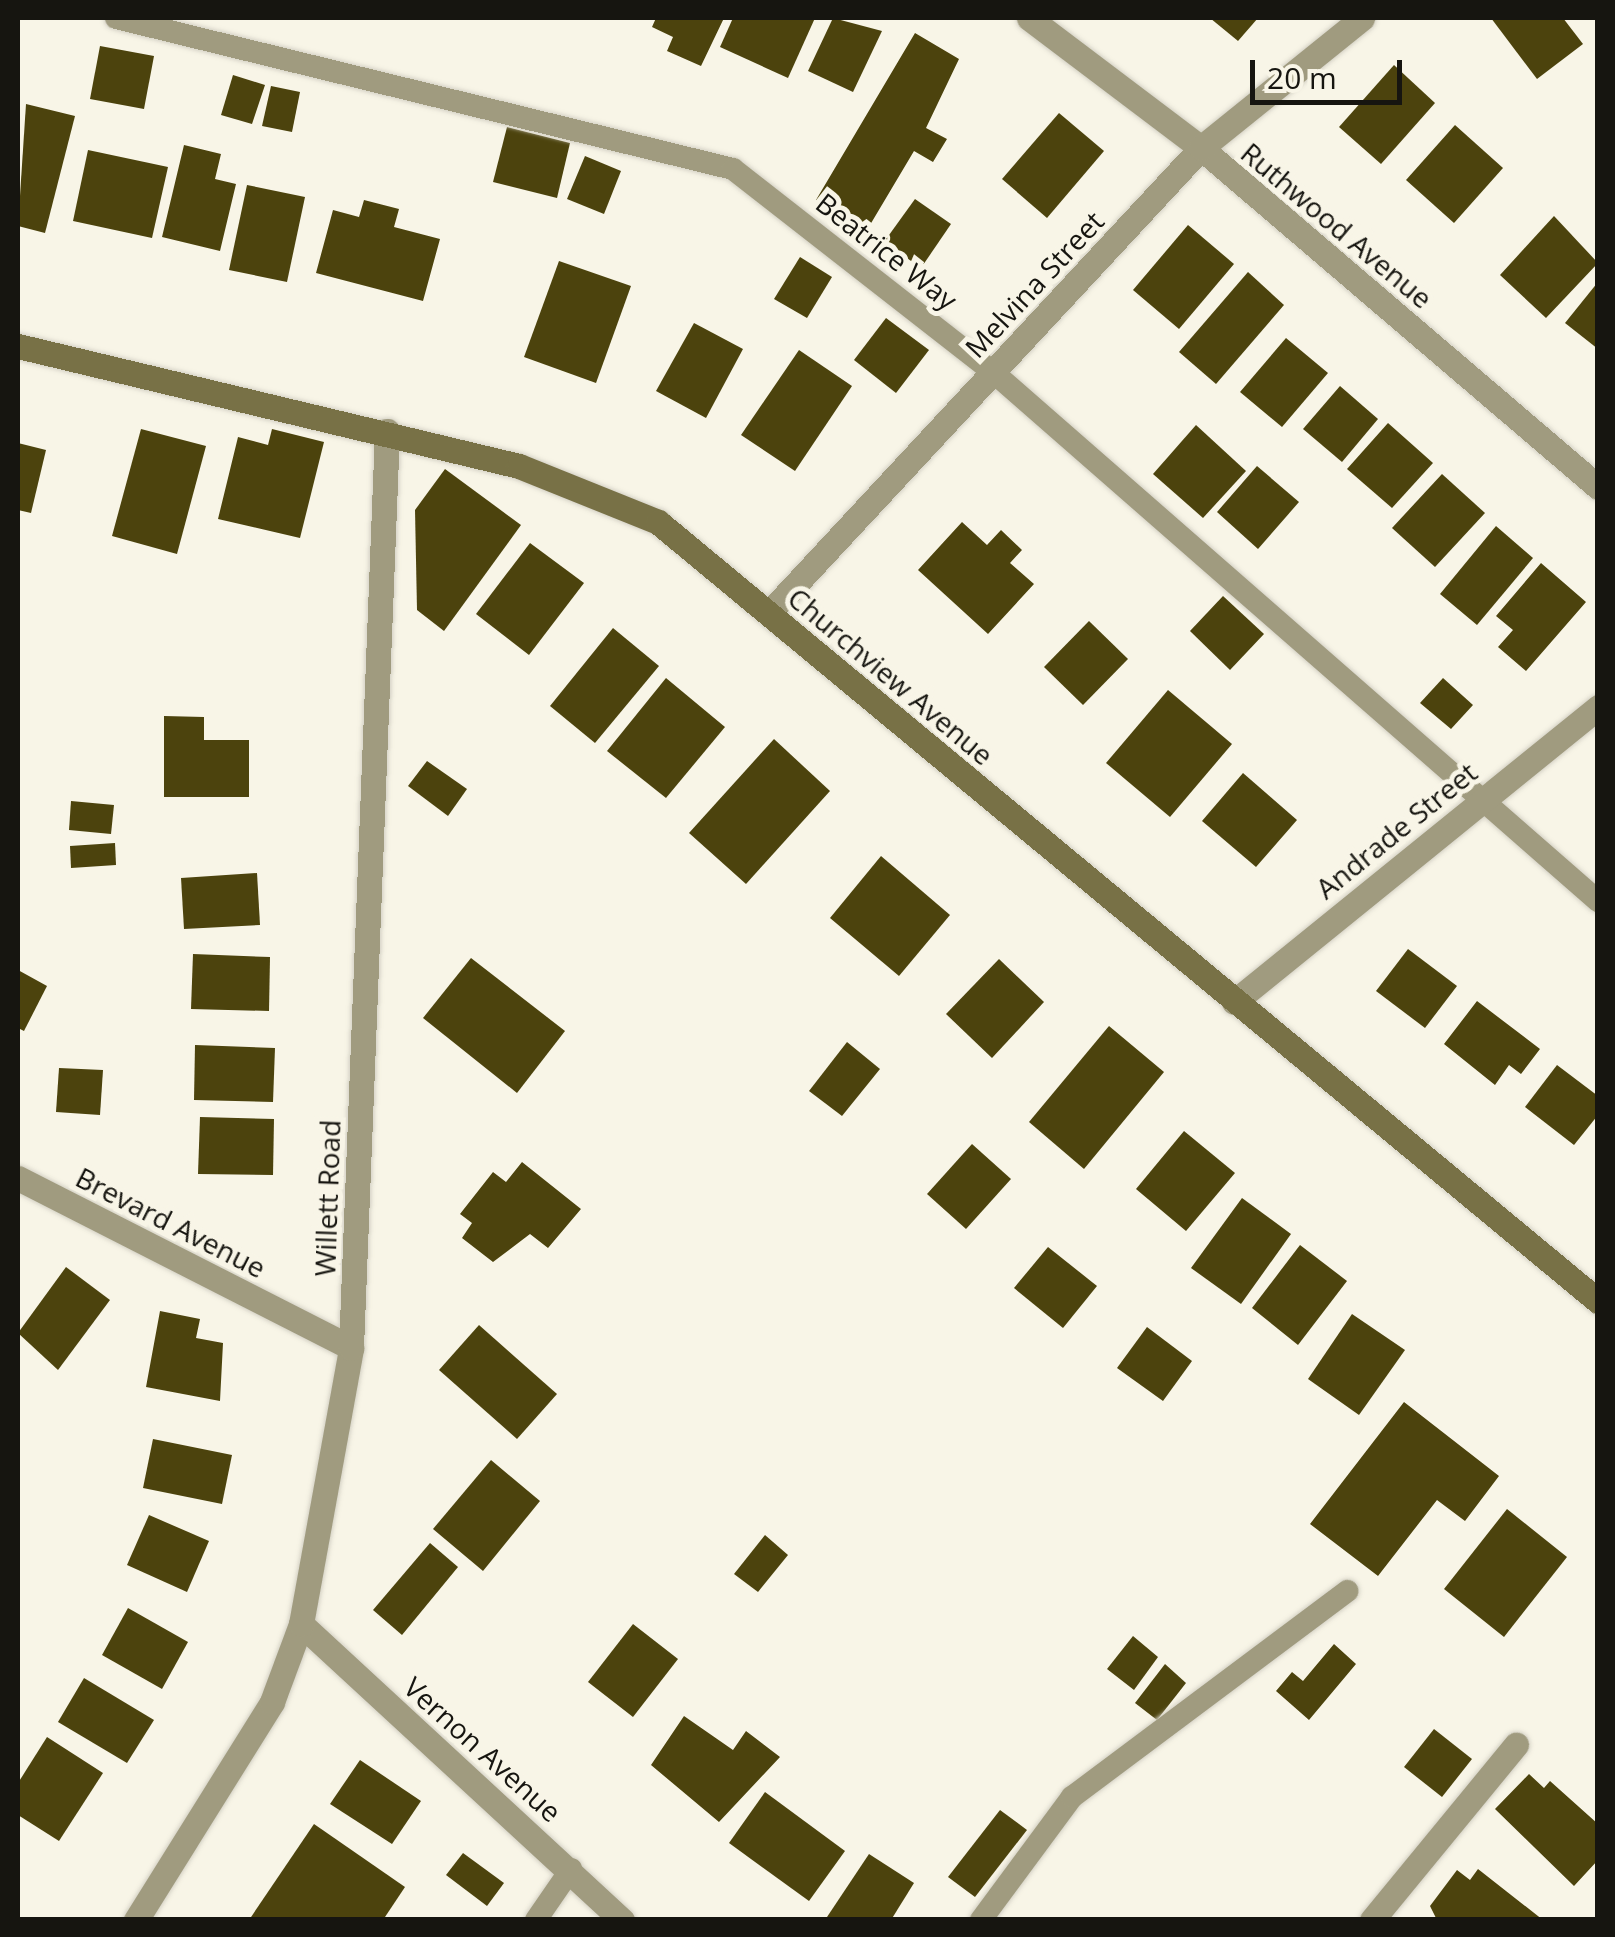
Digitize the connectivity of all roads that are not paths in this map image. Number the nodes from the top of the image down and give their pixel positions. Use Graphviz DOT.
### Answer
graph roads {
  1 [pos="116,18"];
  2 [pos="1029,18"];
  3 [pos="1362,18"];
  4 [pos="1201,148"];
  5 [pos="18,346"];
  6 [pos="993,372"];
  7 [pos="387,431"];
  8 [pos="1598,487"];
  9 [pos="769,613"];
  10 [pos="1598,707"];
  11 [pos="1482,798"];
  12 [pos="1598,901"];
  13 [pos="1234,1002"];
  14 [pos="18,1178"];
  15 [pos="1598,1300"];
  16 [pos="350,1348"];
  17 [pos="1347,1590"];
  18 [pos="301,1624"];
  19 [pos="1516,1745"];
  20 [pos="570,1870"];
  21 [pos="136,1920"];
  22 [pos="536,1920"];
  23 [pos="622,1920"];
  24 [pos="981,1920"];
  25 [pos="1372,1920"];
  1 -- 6 [label="lane, Beatrice Way"];
  2 -- 4 [label="street, Ruthwood Avenue"];
  3 -- 4 [label="street, Melvina Street"];
  4 -- 6 [label="street, Melvina Street"];
  4 -- 8 [label="street, Ruthwood Avenue"];
  5 -- 7 [label="street, Churchview Avenue"];
  6 -- 9 [label="street, Melvina Street"];
  6 -- 11 [label="lane, Beatrice Way"];
  7 -- 9 [label="street, Churchview Avenue"];
  7 -- 16 [label="street, Willett Road"];
  9 -- 13 [label="street, Churchview Avenue"];
  10 -- 11 [label="street, Andrade Street"];
  11 -- 12 [label="lane, Beatrice Way"];
  11 -- 13 [label="street, Andrade Street"];
  13 -- 15 [label="street, Churchview Avenue"];
  14 -- 16 [label="street, Brevard Avenue"];
  16 -- 18 [label="street, Willett Road"];
  17 -- 24 [label="lane"];
  18 -- 20 [label="street, Vernon Avenue"];
  18 -- 21 [label="street, Willett Road"];
  19 -- 25 [label="street"];
  20 -- 22 [label="lane"];
  20 -- 23 [label="street, Vernon Avenue"];
}
